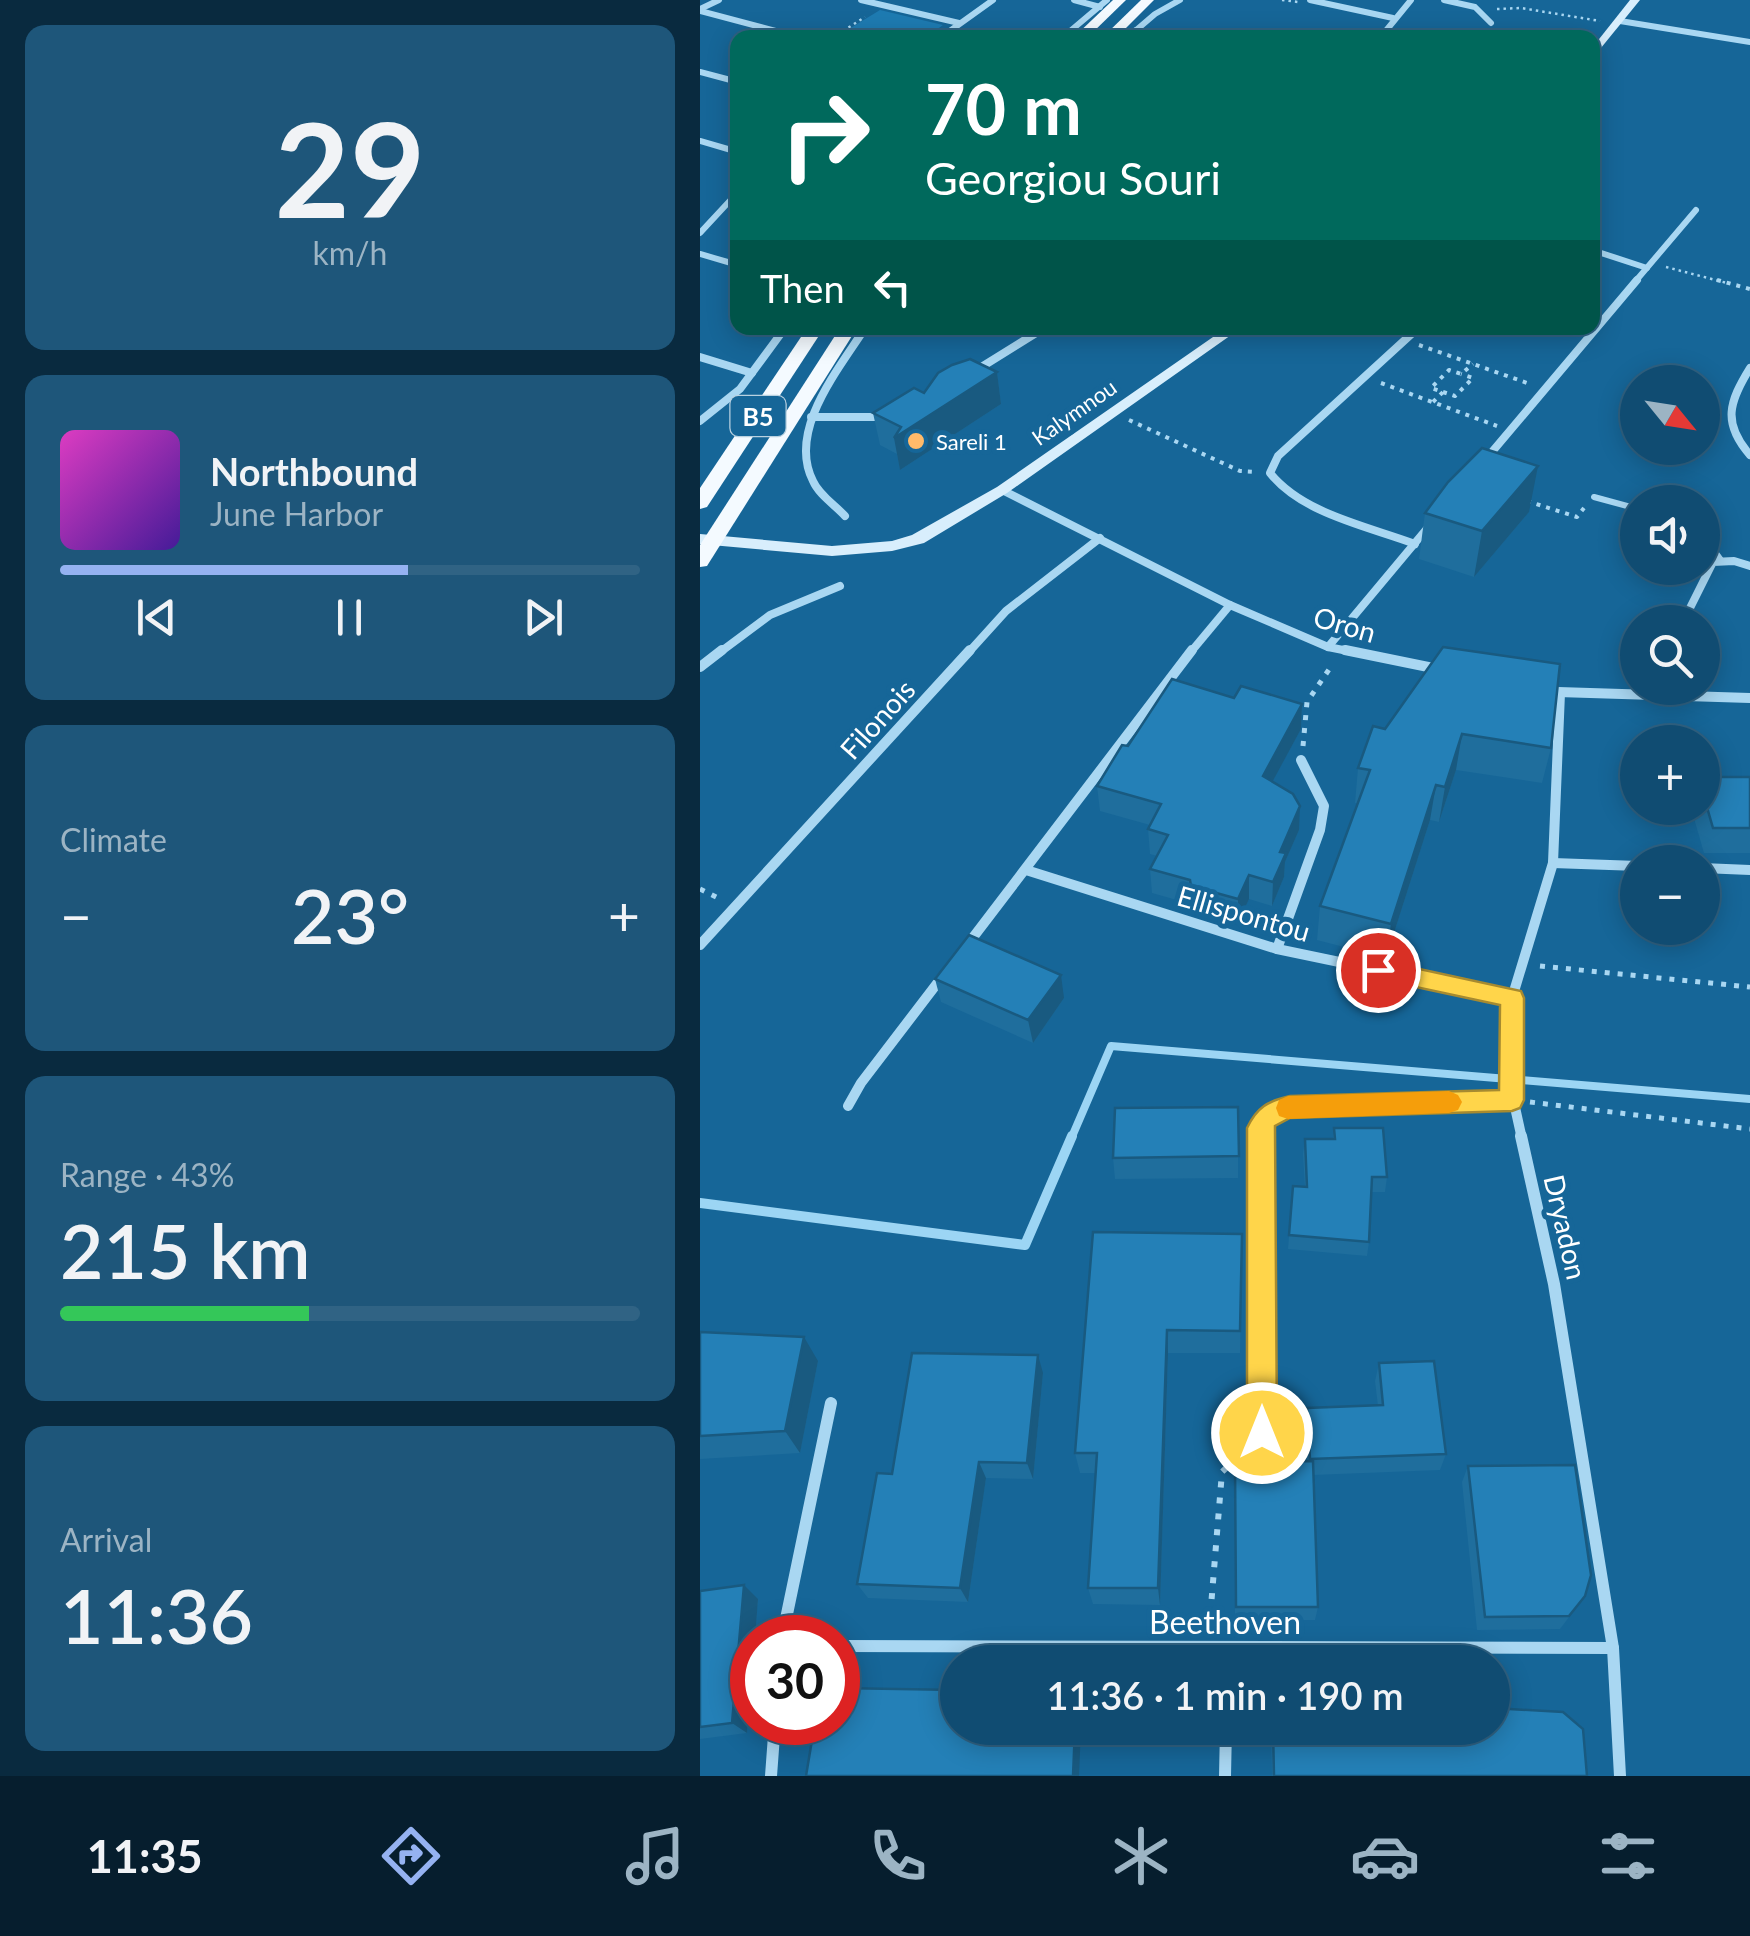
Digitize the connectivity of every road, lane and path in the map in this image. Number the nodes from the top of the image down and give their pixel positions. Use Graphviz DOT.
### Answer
graph roads {
  1 [pos="718,0"];
  2 [pos="861,0"];
  3 [pos="992,0"];
  4 [pos="1074,0"];
  5 [pos="1107,0"];
  6 [pos="1120,0"];
  7 [pos="1148,0"];
  8 [pos="1180,0"];
  9 [pos="1310,0"];
  10 [pos="1411,0"];
  11 [pos="1444,0"];
  12 [pos="1635,0"];
  13 [pos="884,6"];
  14 [pos="1100,6"];
  15 [pos="700,10"];
  16 [pos="1478,10"];
  17 [pos="1394,18"];
  18 [pos="959,23"];
  19 [pos="1491,23"];
  20 [pos="1619,23"];
  21 [pos="773,30"];
  22 [pos="845,30"];
  23 [pos="950,30"];
  24 [pos="1072,30"];
  25 [pos="1087,30"];
  26 [pos="1116,30"];
  27 [pos="1136,30"];
  28 [pos="1386,30"];
  29 [pos="1750,42"];
  30 [pos="1600,46"];
  31 [pos="700,72"];
  32 [pos="730,80"];
  33 [pos="700,141"];
  34 [pos="730,150"];
  35 [pos="730,201"];
  36 [pos="1696,210"];
  37 [pos="700,233"];
  38 [pos="1600,252"];
  39 [pos="700,254"];
  40 [pos="730,263"];
  41 [pos="1649,265"];
  42 [pos="1750,288"];
  43 [pos="1600,323"];
  44 [pos="780,335"];
  45 [pos="810,335"];
  46 [pos="843,335"];
  47 [pos="861,335"];
  48 [pos="1033,335"];
  49 [pos="1224,335"];
  50 [pos="1410,335"];
  51 [pos="1590,335"];
  52 [pos="1412,343"];
  53 [pos="700,357"];
  54 [pos="1472,364"];
  55 [pos="1750,368"];
  56 [pos="752,373"];
  57 [pos="1461,374"];
  58 [pos="965,377"];
  59 [pos="1364,377"];
  60 [pos="1530,384"];
  61 [pos="1443,392"];
  62 [pos="1432,402"];
  63 [pos="1113,413"];
  64 [pos="890,416"];
  65 [pos="812,417"];
  66 [pos="700,421"];
  67 [pos="1510,430"];
  68 [pos="1750,455"];
  69 [pos="1478,469"];
  70 [pos="1270,473"];
  71 [pos="1002,490"];
  72 [pos="1594,497"];
  73 [pos="1522,500"];
  74 [pos="700,504"];
  75 [pos="1620,504"];
  76 [pos="846,516"];
  77 [pos="1577,517"];
  78 [pos="1436,519"];
  79 [pos="1100,538"];
  80 [pos="706,539"];
  81 [pos="1415,544"];
  82 [pos="1720,557"];
  83 [pos="1722,560"];
  84 [pos="700,561"];
  85 [pos="1750,566"];
  86 [pos="840,586"];
  87 [pos="1230,605"];
  88 [pos="1691,605"];
  89 [pos="1328,647"];
  90 [pos="1342,650"];
  91 [pos="700,667"];
  92 [pos="1453,672"];
  93 [pos="1542,689"];
  94 [pos="1560,692"];
  95 [pos="1620,692"];
  96 [pos="1720,694"];
  97 [pos="1750,698"];
  98 [pos="1301,760"];
  99 [pos="1553,863"];
  100 [pos="1620,865"];
  101 [pos="1720,869"];
  102 [pos="1026,870"];
  103 [pos="1750,870"];
  104 [pos="700,945"];
  105 [pos="1277,949"];
  106 [pos="1522,964"];
  107 [pos="1750,987"];
  108 [pos="1512,998"];
  109 [pos="1512,1100"];
  110 [pos="848,1106"];
  111 [pos="1750,1129"];
  112 [pos="831,1403"];
  113 [pos="1262,1433"];
  114 [pos="787,1615"];
  115 [pos="1207,1645"];
  116 [pos="860,1646"];
  117 [pos="940,1647"];
  118 [pos="1613,1648"];
  119 [pos="1510,1650"];
  120 [pos="774,1745"];
  121 [pos="1226,1745"];
  122 [pos="772,1776"];
  123 [pos="1225,1776"];
  124 [pos="1620,1776"];
  1 -- 15 [label="street"];
  2 -- 13 [label="street"];
  3 -- 18 [label="street"];
  4 -- 14 [label="street"];
  5 -- 14 [label="street"];
  6 -- 25 [label="main road"];
  7 -- 26 [label="main road"];
  8 -- 27 [label="street"];
  9 -- 17 [label="street"];
  10 -- 17 [label="street"];
  11 -- 16 [label="street"];
  12 -- 20 [label="street"];
  13 -- 18 [label="street"];
  13 -- 22 [label="path"];
  14 -- 24 [label="street"];
  15 -- 21 [label="street"];
  16 -- 19 [label="street"];
  16 -- 20 [label="path"];
  17 -- 28 [label="street"];
  18 -- 23 [label="street"];
  20 -- 29 [label="street"];
  20 -- 30 [label="street"];
  31 -- 32 [label="street"];
  33 -- 34 [label="street"];
  35 -- 37 [label="street"];
  36 -- 41 [label="street"];
  38 -- 41 [label="street"];
  39 -- 40 [label="street"];
  41 -- 42 [label="path"];
  41 -- 43 [label="street"];
  44 -- 56 [label="street"];
  45 -- 74 [label="main road, B5"];
  46 -- 80 [label="main road, B5"];
  47 -- 65 [label="street"];
  48 -- 58 [label="street"];
  49 -- 63 [label="street, Kalymnou"];
  50 -- 59 [label="street"];
  51 -- 67 [label="street"];
  52 -- 54 [label="path"];
  53 -- 56 [label="street"];
  54 -- 57 [label="path"];
  54 -- 60 [label="path"];
  55 -- 68 [label="street"];
  56 -- 66 [label="street"];
  57 -- 61 [label="path"];
  57 -- 61 [label="path"];
  59 -- 62 [label="path"];
  59 -- 70 [label="street"];
  61 -- 62 [label="path"];
  62 -- 67 [label="path"];
  63 -- 70 [label="path"];
  63 -- 71 [label="street, Kalymnou"];
  64 -- 65 [label="street"];
  65 -- 76 [label="street"];
  67 -- 69 [label="street"];
  70 -- 81 [label="street"];
  71 -- 79 [label="street, Oron"];
  71 -- 80 [label="street, Kalymnou"];
  72 -- 75 [label="lane"];
  73 -- 77 [label="path"];
  78 -- 81 [label="street"];
  79 -- 87 [label="street, Oron"];
  79 -- 104 [label="street, Filonois"];
  80 -- 84 [label="main road, B5"];
  81 -- 89 [label="street"];
  82 -- 83 [label="lane"];
  83 -- 85 [label="street"];
  83 -- 88 [label="street"];
  86 -- 91 [label="street"];
  87 -- 89 [label="street, Oron"];
  87 -- 102 [label="street"];
  89 -- 90 [label="street, Oron"];
  90 -- 92 [label="street, Oron"];
  90 -- 98 [label="path"];
  93 -- 94 [label="street"];
  94 -- 95 [label="street"];
  94 -- 99 [label="street, Dryadon"];
  96 -- 97 [label="street"];
  98 -- 105 [label="street"];
  99 -- 100 [label="street"];
  99 -- 106 [label="street, Dryadon"];
  101 -- 103 [label="street"];
  102 -- 105 [label="street, Ellispontou"];
  102 -- 110 [label="street"];
  105 -- 108 [label="street, Ellispontou"];
  106 -- 107 [label="path"];
  106 -- 108 [label="street, Dryadon"];
  108 -- 109 [label="street, Dryadon"];
  109 -- 111 [label="path"];
  109 -- 113 [label="street"];
  109 -- 118 [label="street, Dryadon"];
  112 -- 114 [label="street"];
  113 -- 115 [label="path"];
  116 -- 117 [label="street, Beethoven"];
  118 -- 119 [label="street, Beethoven"];
  118 -- 124 [label="street, Dryadon"];
  120 -- 122 [label="street"];
  121 -- 123 [label="street"];
}
